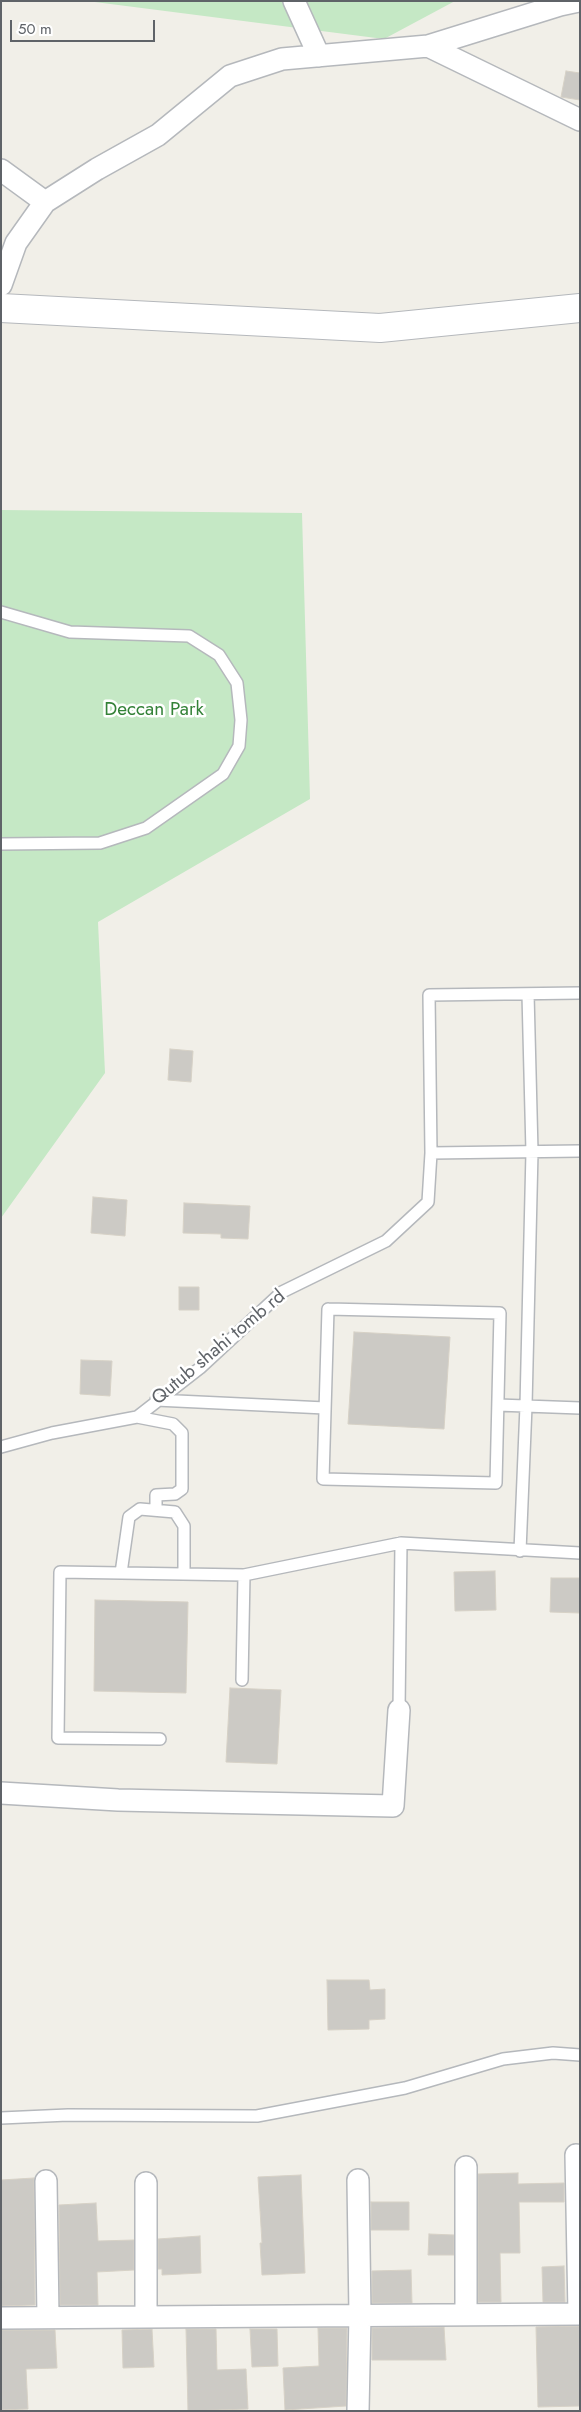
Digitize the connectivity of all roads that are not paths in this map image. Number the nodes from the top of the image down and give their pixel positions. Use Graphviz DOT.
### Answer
graph roads {
  1 [pos="294,1"];
  2 [pos="579,1"];
  3 [pos="428,46"];
  4 [pos="319,56"];
  5 [pos="580,120"];
  6 [pos="1,170"];
  7 [pos="45,202"];
  8 [pos="1,285"];
  9 [pos="1,308"];
  10 [pos="580,308"];
  11 [pos="1,612"];
  12 [pos="1,844"];
  13 [pos="580,993"];
  14 [pos="528,994"];
  15 [pos="532,1152"];
  16 [pos="580,1152"];
  17 [pos="431,1153"];
  18 [pos="156,1400"];
  19 [pos="498,1405"];
  20 [pos="526,1406"];
  21 [pos="325,1408"];
  22 [pos="580,1408"];
  23 [pos="137,1416"];
  24 [pos="1,1447"];
  25 [pos="156,1510"];
  26 [pos="401,1543"];
  27 [pos="520,1551"];
  28 [pos="580,1553"];
  29 [pos="121,1574"];
  30 [pos="184,1574"];
  31 [pos="244,1575"];
  32 [pos="242,1680"];
  33 [pos="399,1710"];
  34 [pos="160,1740"];
  35 [pos="1,1793"];
  36 [pos="580,2055"];
  37 [pos="1,2118"];
  38 [pos="576,2155"];
  39 [pos="466,2167"];
  40 [pos="358,2180"];
  41 [pos="46,2181"];
  42 [pos="146,2183"];
  43 [pos="466,2314"];
  44 [pos="580,2314"];
  45 [pos="146,2315"];
  46 [pos="360,2315"];
  47 [pos="48,2317"];
  48 [pos="1,2318"];
  49 [pos="358,2411"];
  1 -- 4 [label="street"];
  2 -- 3 [label="street"];
  3 -- 4 [label="street"];
  3 -- 5 [label="street"];
  4 -- 7 [label="street"];
  6 -- 7 [label="street"];
  7 -- 8 [label="street"];
  9 -- 10 [label="street"];
  11 -- 12 [label="lane"];
  13 -- 14 [label="lane, Qutub shahi tomb rd"];
  14 -- 15 [label="lane"];
  14 -- 17 [label="lane, Qutub shahi tomb rd"];
  15 -- 16 [label="lane"];
  15 -- 17 [label="lane"];
  15 -- 20 [label="lane"];
  17 -- 18 [label="lane, Qutub shahi tomb rd"];
  18 -- 21 [label="lane"];
  18 -- 23 [label="lane, Qutub shahi tomb rd"];
  19 -- 20 [label="lane"];
  19 -- 21 [label="lane"];
  19 -- 21 [label="lane"];
  20 -- 22 [label="lane"];
  20 -- 27 [label="lane"];
  23 -- 24 [label="lane, Qutub shahi tomb rd"];
  23 -- 25 [label="lane"];
  25 -- 29 [label="lane"];
  25 -- 30 [label="lane"];
  26 -- 27 [label="lane"];
  26 -- 31 [label="lane"];
  26 -- 33 [label="lane"];
  27 -- 28 [label="lane"];
  29 -- 30 [label="lane"];
  29 -- 34 [label="lane"];
  30 -- 31 [label="lane"];
  31 -- 32 [label="lane"];
  33 -- 35 [label="street"];
  36 -- 37 [label="lane"];
  38 -- 44 [label="street"];
  39 -- 43 [label="street"];
  40 -- 46 [label="street"];
  41 -- 47 [label="street"];
  42 -- 45 [label="street"];
  43 -- 44 [label="street"];
  43 -- 46 [label="street"];
  45 -- 46 [label="street"];
  45 -- 47 [label="street"];
  46 -- 49 [label="street"];
  47 -- 48 [label="street"];
}
